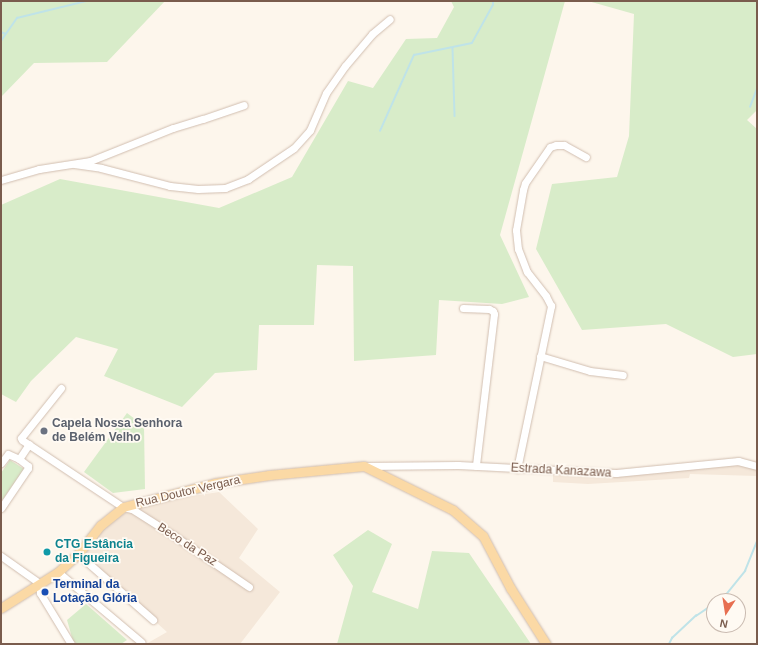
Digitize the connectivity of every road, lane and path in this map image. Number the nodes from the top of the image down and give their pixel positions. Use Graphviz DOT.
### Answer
graph roads {
  1 [pos="390,19"];
  2 [pos="244,105"];
  3 [pos="586,157"];
  4 [pos="74,164"];
  5 [pos="1,180"];
  6 [pos="463,308"];
  7 [pos="540,356"];
  8 [pos="623,375"];
  9 [pos="61,388"];
  10 [pos="29,444"];
  11 [pos="19,459"];
  12 [pos="1,463"];
  13 [pos="364,466"];
  14 [pos="476,466"];
  15 [pos="757,466"];
  16 [pos="517,469"];
  17 [pos="123,507"];
  18 [pos="1,508"];
  19 [pos="78,554"];
  20 [pos="1,556"];
  21 [pos="58,572"];
  22 [pos="39,582"];
  23 [pos="249,587"];
  24 [pos="1,608"];
  25 [pos="153,620"];
  26 [pos="141,642"];
  27 [pos="71,644"];
  28 [pos="546,644"];
  1 -- 4 [label="street"];
  2 -- 4 [label="street"];
  3 -- 7 [label="street"];
  4 -- 5 [label="street"];
  6 -- 14 [label="street"];
  7 -- 8 [label="street"];
  7 -- 16 [label="street"];
  9 -- 10 [label="street"];
  10 -- 11 [label="street"];
  10 -- 17 [label="street, Beco da Paz"];
  11 -- 12 [label="street"];
  11 -- 18 [label="street"];
  13 -- 14 [label="street, Estrada Kanazawa"];
  13 -- 17 [label="main road, Rua Doutor Vergara"];
  13 -- 28 [label="main road"];
  14 -- 16 [label="street, Estrada Kanazawa"];
  15 -- 16 [label="street, Estrada Kanazawa"];
  17 -- 19 [label="main road, Rua Doutor Vergara"];
  17 -- 23 [label="street, Beco da Paz"];
  19 -- 21 [label="main road, Rua Doutor Vergara"];
  19 -- 25 [label="street"];
  20 -- 22 [label="street"];
  21 -- 22 [label="main road, Rua Doutor Vergara"];
  21 -- 26 [label="street"];
  22 -- 24 [label="main road, Rua Doutor Vergara"];
  22 -- 27 [label="street"];
}
